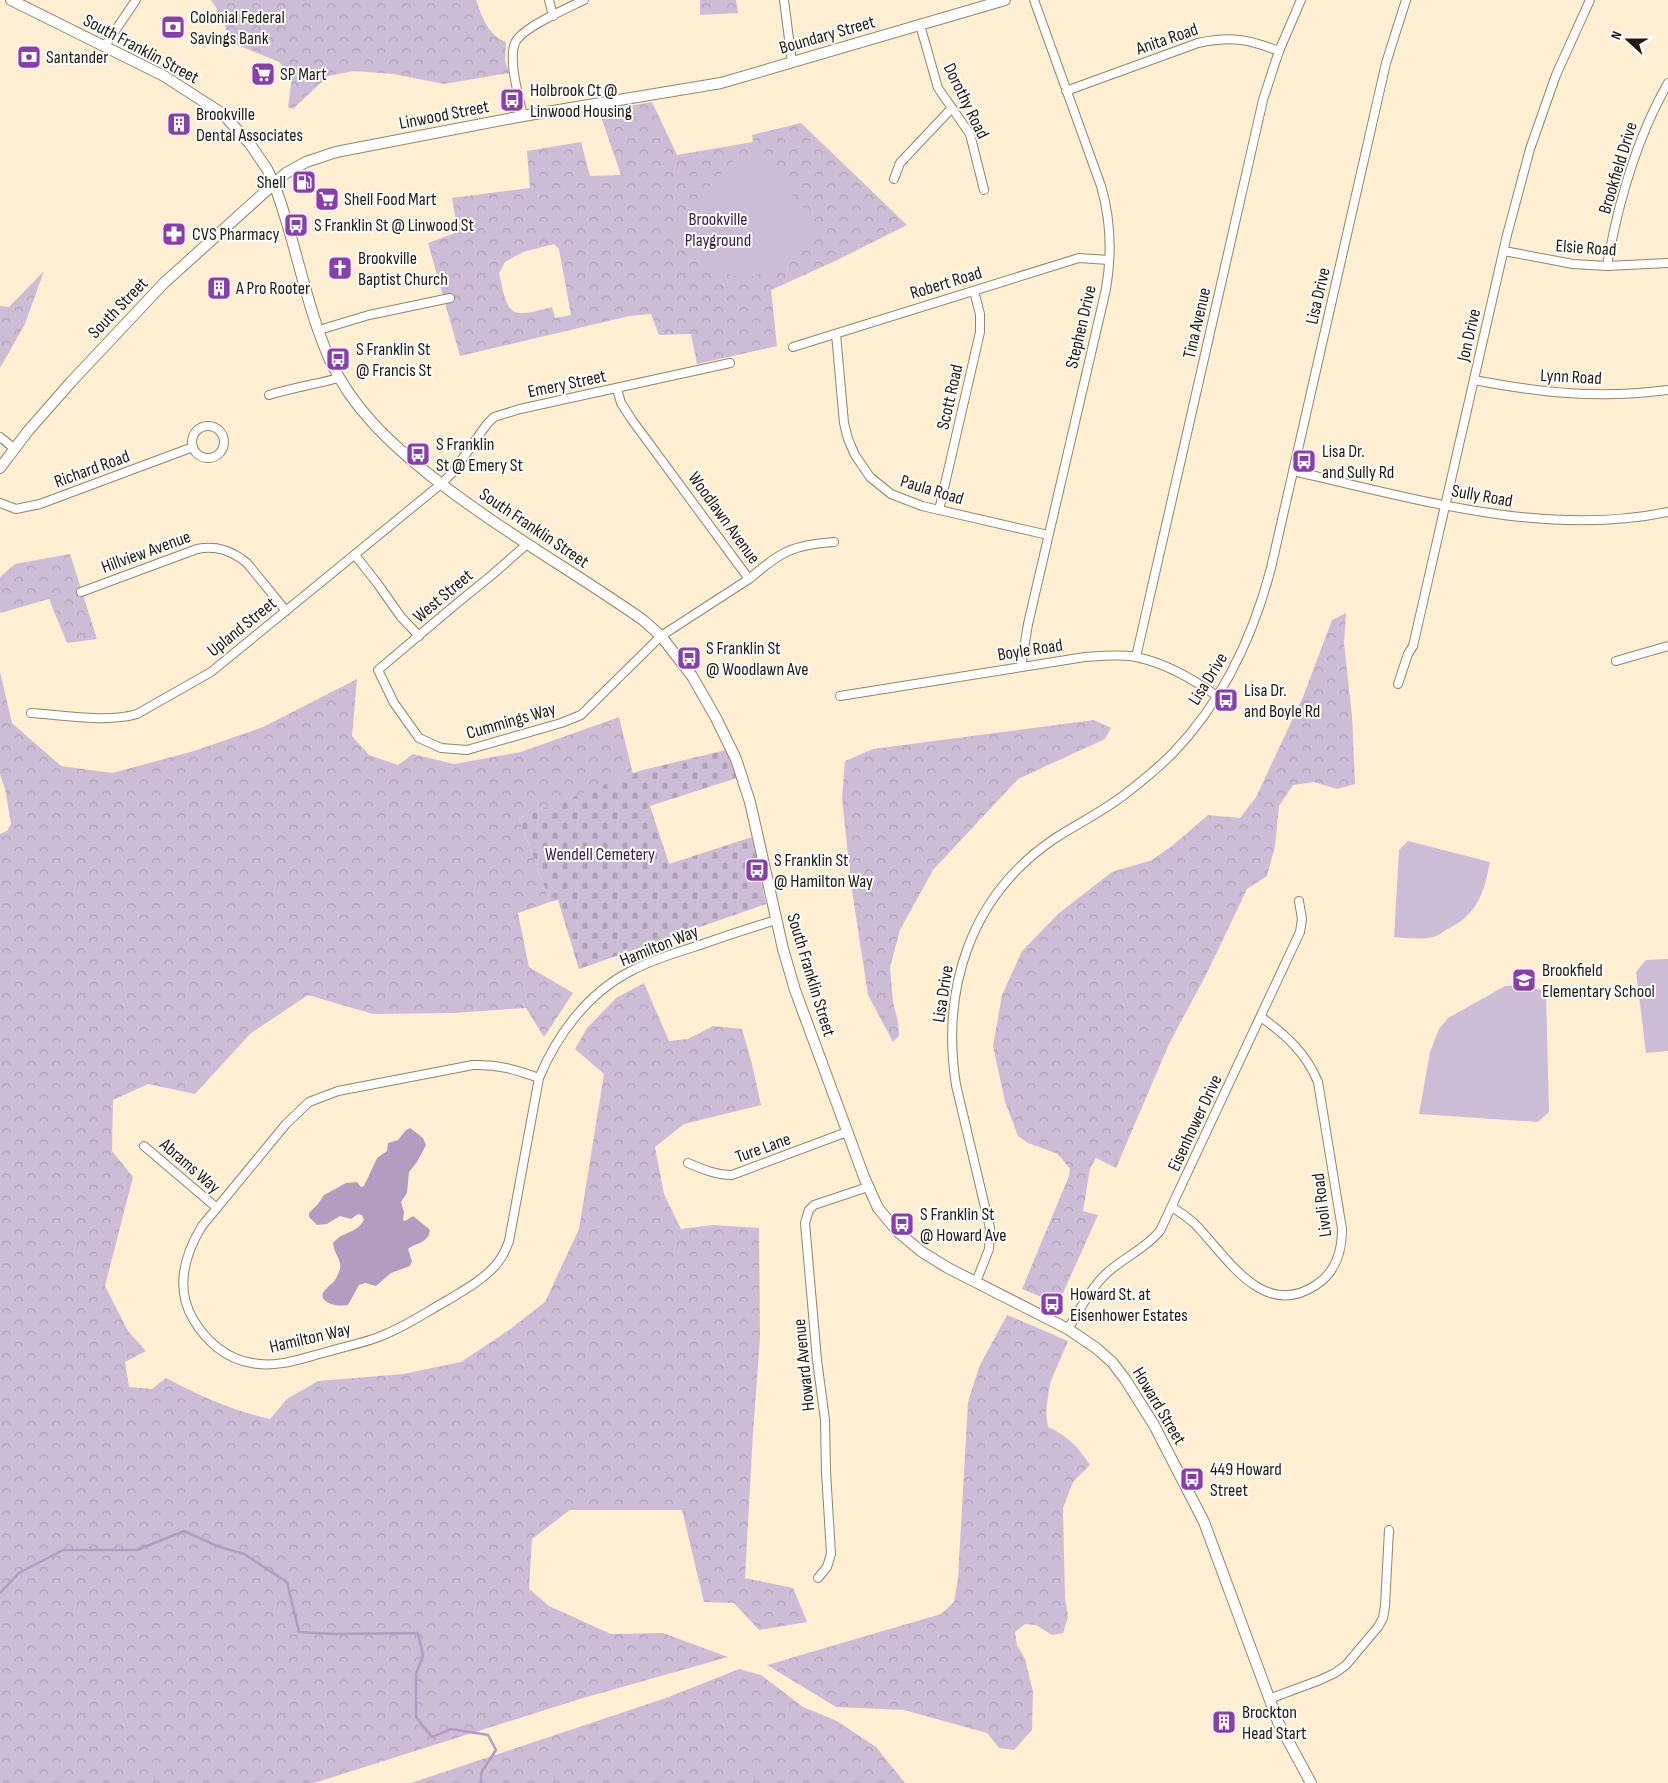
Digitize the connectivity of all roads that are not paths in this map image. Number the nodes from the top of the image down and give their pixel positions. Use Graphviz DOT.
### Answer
graph roads {
  1 [pos="11,0"];
  2 [pos="136,0"];
  3 [pos="549,0"];
  4 [pos="584,0"];
  5 [pos="784,0"];
  6 [pos="1005,0"];
  7 [pos="1034,0"];
  8 [pos="1301,0"];
  9 [pos="1406,0"];
  10 [pos="1590,0"];
  11 [pos="553,16"];
  12 [pos="920,25"];
  13 [pos="104,47"];
  14 [pos="1279,51"];
  15 [pos="792,62"];
  16 [pos="746,76"];
  17 [pos="1668,83"];
  18 [pos="1066,91"];
  19 [pos="952,108"];
  20 [pos="522,116"];
  21 [pos="894,179"];
  22 [pos="274,184"];
  23 [pos="984,190"];
  24 [pos="1504,251"];
  25 [pos="1109,260"];
  26 [pos="1668,264"];
  27 [pos="1607,266"];
  28 [pos="974,291"];
  29 [pos="450,298"];
  30 [pos="319,330"];
  31 [pos="836,334"];
  32 [pos="793,347"];
  33 [pos="730,363"];
  34 [pos="339,378"];
  35 [pos="1474,380"];
  36 [pos="617,388"];
  37 [pos="1668,390"];
  38 [pos="269,395"];
  39 [pos="0,437"];
  40 [pos="194,447"];
  41 [pos="14,449"];
  42 [pos="0,468"];
  43 [pos="1293,471"];
  44 [pos="441,484"];
  45 [pos="0,503"];
  46 [pos="1446,504"];
  47 [pos="939,510"];
  48 [pos="1668,512"];
  49 [pos="1048,535"];
  50 [pos="834,542"];
  51 [pos="526,545"];
  52 [pos="355,555"];
  53 [pos="749,579"];
  54 [pos="81,592"];
  55 [pos="286,611"];
  56 [pos="418,636"];
  57 [pos="661,636"];
  58 [pos="1668,646"];
  59 [pos="1136,657"];
  60 [pos="1616,661"];
  61 [pos="1021,666"];
  62 [pos="378,670"];
  63 [pos="1398,684"];
  64 [pos="840,696"];
  65 [pos="1217,696"];
  66 [pos="31,713"];
  67 [pos="1299,901"];
  68 [pos="776,920"];
  69 [pos="1261,1017"];
  70 [pos="539,1078"];
  71 [pos="847,1132"];
  72 [pos="144,1146"];
  73 [pos="688,1163"];
  74 [pos="868,1188"];
  75 [pos="216,1208"];
  76 [pos="878,1208"];
  77 [pos="1172,1208"];
  78 [pos="976,1282"];
  79 [pos="1068,1329"];
  80 [pos="1389,1530"];
  81 [pos="818,1578"];
  82 [pos="1268,1699"];
  83 [pos="1311,1783"];
  1 -- 13 [label="main road, South Franklin Street"];
  2 -- 13 [label="street"];
  3 -- 11 [label="street"];
  4 -- 11 [label="street"];
  5 -- 15 [label="street"];
  6 -- 12 [label="main road, Boundary Street"];
  7 -- 18 [label="street, Stephen Drive"];
  8 -- 14 [label="street, Tina Avenue"];
  9 -- 43 [label="street, Lisa Drive"];
  10 -- 24 [label="street, Jon Drive"];
  11 -- 20 [label="street"];
  12 -- 15 [label="main road, Boundary Street"];
  12 -- 19 [label="street, Dorothy Road"];
  13 -- 22 [label="main road, South Franklin Street"];
  14 -- 18 [label="street, Anita Road"];
  14 -- 59 [label="street, Tina Avenue"];
  15 -- 16 [label="main road, Boundary Street"];
  16 -- 20 [label="main road, Linwood Street"];
  17 -- 27 [label="street, Brookfield Drive"];
  18 -- 25 [label="street, Stephen Drive"];
  19 -- 21 [label="street"];
  19 -- 23 [label="street, Dorothy Road"];
  20 -- 22 [label="main road, Linwood Street"];
  22 -- 30 [label="main road, South Franklin Street"];
  22 -- 41 [label="main road, South Street"];
  24 -- 27 [label="street, Elsie Road"];
  24 -- 35 [label="street, Jon Drive"];
  25 -- 28 [label="street, Robert Road"];
  25 -- 49 [label="street, Stephen Drive"];
  26 -- 27 [label="street, Elsie Road"];
  28 -- 31 [label="street, Robert Road"];
  28 -- 47 [label="street, Scott Road"];
  29 -- 30 [label="street"];
  30 -- 34 [label="main road, South Franklin Street"];
  31 -- 32 [label="street, Robert Road"];
  31 -- 47 [label="street, Paula Road"];
  33 -- 36 [label="street, Emery Street"];
  34 -- 38 [label="street"];
  34 -- 44 [label="main road, South Franklin Street"];
  35 -- 37 [label="street, Lynn Road"];
  35 -- 46 [label="street, Jon Drive"];
  36 -- 44 [label="street, Emery Street"];
  36 -- 53 [label="street, Woodlawn Avenue"];
  39 -- 41 [label="street"];
  40 -- 40 [label="street"];
  40 -- 45 [label="street, Richard Road"];
  41 -- 42 [label="main road, South Street"];
  43 -- 46 [label="street, Sully Road"];
  43 -- 65 [label="street, Lisa Drive"];
  44 -- 51 [label="main road, South Franklin Street"];
  44 -- 52 [label="street, Upland Street"];
  46 -- 48 [label="street, Sully Road"];
  46 -- 63 [label="street, Jon Drive"];
  47 -- 49 [label="street, Paula Road"];
  49 -- 61 [label="street, Stephen Drive"];
  50 -- 53 [label="street"];
  51 -- 56 [label="street, West Street"];
  51 -- 57 [label="main road, South Franklin Street"];
  52 -- 55 [label="street, Upland Street"];
  52 -- 56 [label="street"];
  53 -- 57 [label="street, Woodlawn Avenue"];
  54 -- 55 [label="street, Hillview Avenue"];
  55 -- 66 [label="street, Upland Street"];
  56 -- 62 [label="street, West Street"];
  57 -- 62 [label="street, Cummings Way"];
  57 -- 68 [label="main road, South Franklin Street"];
  58 -- 60 [label="street"];
  59 -- 61 [label="street, Boyle Road"];
  59 -- 65 [label="street, Boyle Road"];
  61 -- 64 [label="street, Boyle Road"];
  65 -- 78 [label="street, Lisa Drive"];
  67 -- 69 [label="street, Eisenhower Drive"];
  68 -- 70 [label="street, Hamilton Way"];
  68 -- 71 [label="main road, South Franklin Street"];
  69 -- 77 [label="street, Eisenhower Drive"];
  69 -- 77 [label="street, Livoli Road"];
  70 -- 75 [label="street, Hamilton Way"];
  70 -- 75 [label="street, Hamilton Way"];
  71 -- 73 [label="street, Ture Lane"];
  71 -- 74 [label="main road, South Franklin Street"];
  72 -- 75 [label="street, Abrams Way"];
  74 -- 76 [label="main road, South Franklin Street"];
  74 -- 81 [label="street, Howard Avenue"];
  76 -- 78 [label="main road, Howard Street"];
  77 -- 79 [label="street, Eisenhower Drive"];
  78 -- 79 [label="main road, Howard Street"];
  79 -- 82 [label="main road, Howard Street"];
  80 -- 82 [label="street"];
  82 -- 83 [label="main road, Howard Street"];
}
